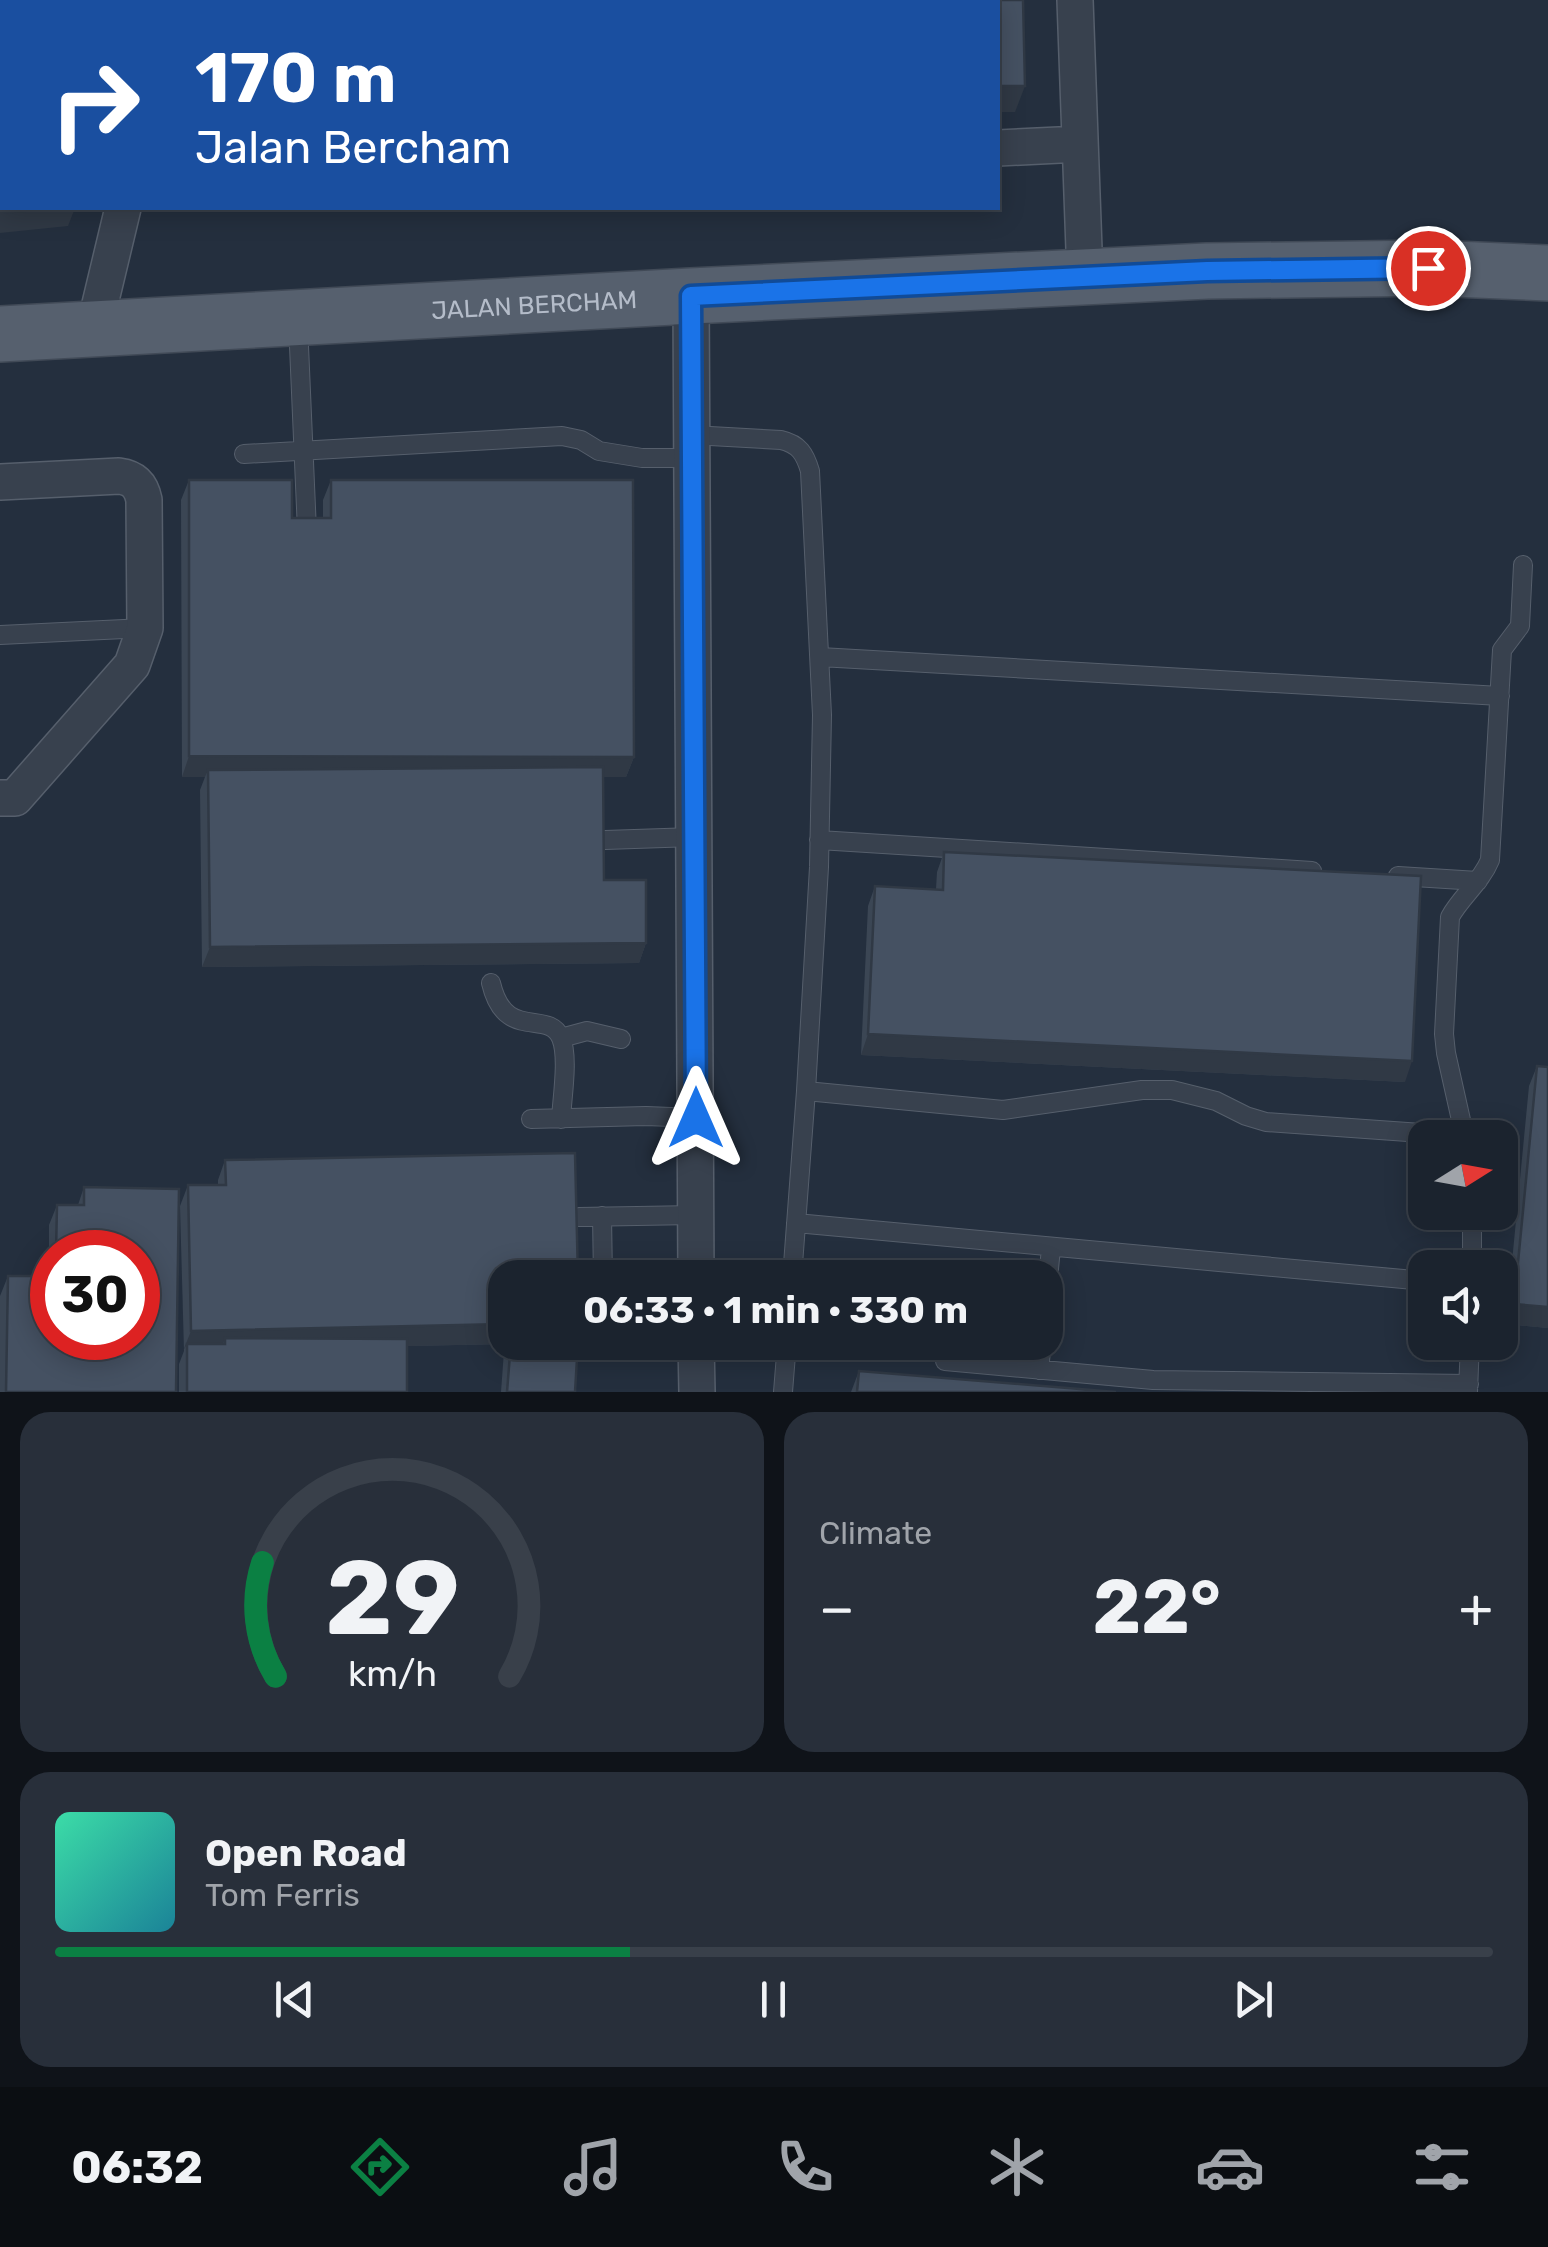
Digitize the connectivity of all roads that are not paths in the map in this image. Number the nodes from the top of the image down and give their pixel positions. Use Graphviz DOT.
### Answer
graph roads {
  1 [pos="1074,0"];
  2 [pos="1080,144"];
  3 [pos="1000,148"];
  4 [pos="123,210"];
  5 [pos="1548,273"];
  6 [pos="1085,277"];
  7 [pos="691,296"];
  8 [pos="298,317"];
  9 [pos="94,329"];
  10 [pos="0,334"];
  11 [pos="693,447"];
  12 [pos="304,450"];
  13 [pos="244,454"];
  14 [pos="0,482"];
  15 [pos="308,531"];
  16 [pos="1524,565"];
  17 [pos="145,628"];
  18 [pos="0,635"];
  19 [pos="820,657"];
  20 [pos="1500,696"];
  21 [pos="0,798"];
  22 [pos="694,837"];
  23 [pos="605,840"];
  24 [pos="820,840"];
  25 [pos="1338,872"];
  26 [pos="1378,875"];
  27 [pos="1478,881"];
  28 [pos="491,983"];
  29 [pos="561,1038"];
  30 [pos="621,1039"];
  31 [pos="806,1091"];
  32 [pos="696,1118"];
  33 [pos="531,1119"];
  34 [pos="560,1119"];
  35 [pos="1460,1120"];
  36 [pos="1408,1133"];
  37 [pos="696,1215"];
  38 [pos="602,1216"];
  39 [pos="579,1217"];
  40 [pos="796,1223"];
  41 [pos="1051,1248"];
  42 [pos="602,1260"];
  43 [pos="696,1260"];
  44 [pos="793,1260"];
  45 [pos="1050,1260"];
  46 [pos="1408,1280"];
  47 [pos="696,1360"];
  48 [pos="786,1360"];
  49 [pos="1040,1360"];
  50 [pos="1469,1360"];
  51 [pos="945,1361"];
  52 [pos="1039,1370"];
  53 [pos="1253,1387"];
  54 [pos="1468,1388"];
  55 [pos="696,1392"];
  56 [pos="783,1392"];
  1 -- 2 [label="street"];
  2 -- 3 [label="street"];
  2 -- 6 [label="street"];
  4 -- 9 [label="street"];
  5 -- 6 [label="main road, JALAN BERCHAM"];
  6 -- 7 [label="main road, JALAN BERCHAM"];
  7 -- 8 [label="main road, JALAN BERCHAM"];
  7 -- 11 [label="street"];
  8 -- 9 [label="main road, JALAN BERCHAM"];
  8 -- 12 [label="lane"];
  9 -- 10 [label="main road, JALAN BERCHAM"];
  11 -- 12 [label="lane"];
  11 -- 19 [label="lane"];
  11 -- 22 [label="street"];
  12 -- 13 [label="lane"];
  12 -- 15 [label="lane"];
  14 -- 17 [label="street"];
  16 -- 20 [label="lane"];
  17 -- 18 [label="lane"];
  17 -- 21 [label="street"];
  19 -- 20 [label="lane"];
  19 -- 24 [label="lane"];
  20 -- 27 [label="lane"];
  22 -- 23 [label="lane"];
  22 -- 32 [label="street"];
  24 -- 25 [label="lane"];
  24 -- 31 [label="lane"];
  26 -- 27 [label="lane"];
  27 -- 35 [label="lane"];
  28 -- 29 [label="lane"];
  29 -- 30 [label="lane"];
  29 -- 34 [label="lane"];
  31 -- 36 [label="lane"];
  31 -- 40 [label="lane"];
  32 -- 34 [label="lane"];
  32 -- 37 [label="street"];
  33 -- 34 [label="lane"];
  37 -- 38 [label="lane"];
  37 -- 43 [label="street"];
  38 -- 39 [label="lane"];
  38 -- 42 [label="lane"];
  40 -- 41 [label="lane"];
  40 -- 44 [label="lane"];
  41 -- 45 [label="lane"];
  41 -- 46 [label="lane"];
  47 -- 55 [label="street"];
  48 -- 56 [label="lane"];
  49 -- 52 [label="lane"];
  50 -- 54 [label="lane"];
  51 -- 52 [label="lane"];
  52 -- 53 [label="lane"];
  53 -- 54 [label="lane"];
}
